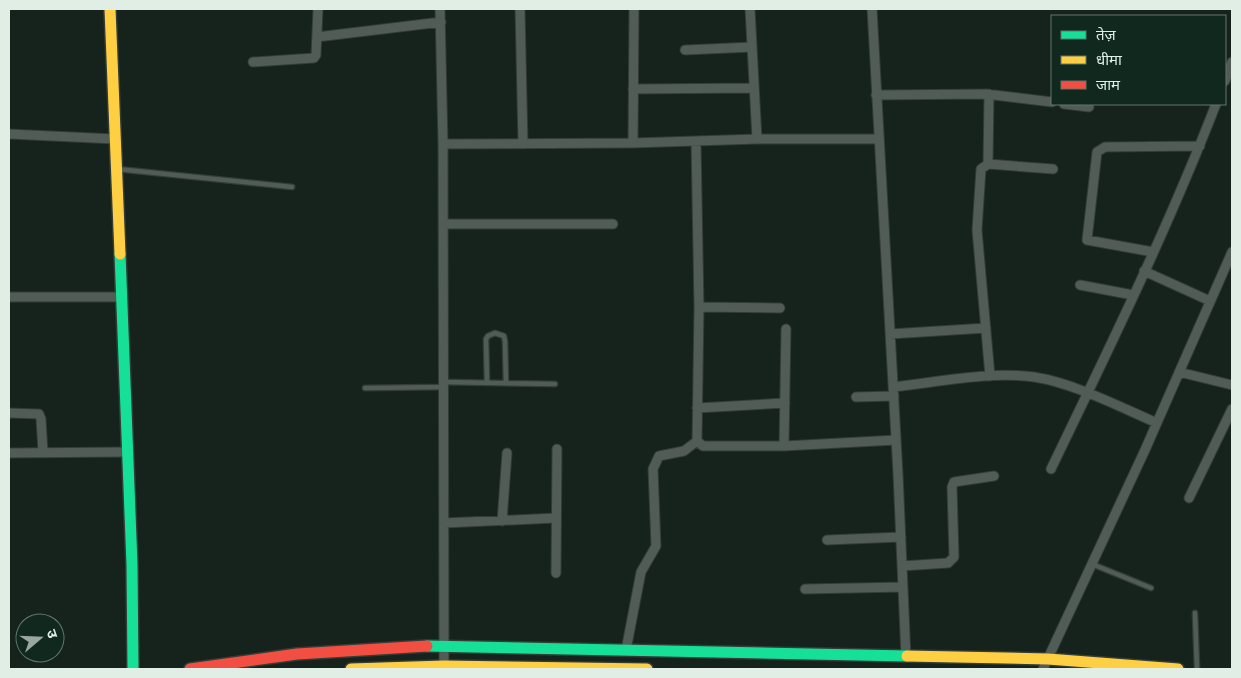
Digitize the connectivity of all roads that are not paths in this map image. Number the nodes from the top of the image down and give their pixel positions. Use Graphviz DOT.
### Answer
graph roads {
  1 [pos="110,9"];
  2 [pos="318,9"];
  3 [pos="440,9"];
  4 [pos="520,9"];
  5 [pos="634,9"];
  6 [pos="750,9"];
  7 [pos="872,9"];
  8 [pos="441,22"];
  9 [pos="317,37"];
  10 [pos="752,47"];
  11 [pos="685,50"];
  12 [pos="253,62"];
  13 [pos="1232,62"];
  14 [pos="1226,79"];
  15 [pos="754,88"];
  16 [pos="633,90"];
  17 [pos="989,94"];
  18 [pos="876,95"];
  19 [pos="1051,102"];
  20 [pos="1072,105"];
  21 [pos="1216,105"];
  22 [pos="1089,107"];
  23 [pos="9,134"];
  24 [pos="115,138"];
  25 [pos="757,139"];
  26 [pos="879,139"];
  27 [pos="696,141"];
  28 [pos="443,144"];
  29 [pos="523,144"];
  30 [pos="633,144"];
  31 [pos="1200,146"];
  32 [pos="988,164"];
  33 [pos="116,169"];
  34 [pos="1053,169"];
  35 [pos="292,187"];
  36 [pos="443,224"];
  37 [pos="613,224"];
  38 [pos="1153,252"];
  39 [pos="1232,252"];
  40 [pos="1144,271"];
  41 [pos="1080,285"];
  42 [pos="1133,295"];
  43 [pos="9,297"];
  44 [pos="120,297"];
  45 [pos="1210,301"];
  46 [pos="699,307"];
  47 [pos="780,308"];
  48 [pos="986,328"];
  49 [pos="786,330"];
  50 [pos="890,334"];
  51 [pos="1179,372"];
  52 [pos="990,376"];
  53 [pos="487,383"];
  54 [pos="506,383"];
  55 [pos="554,384"];
  56 [pos="443,385"];
  57 [pos="1232,385"];
  58 [pos="366,388"];
  59 [pos="893,391"];
  60 [pos="1087,393"];
  61 [pos="856,397"];
  62 [pos="784,403"];
  63 [pos="697,408"];
  64 [pos="1232,409"];
  65 [pos="9,413"];
  66 [pos="1157,423"];
  67 [pos="1228,429"];
  68 [pos="896,440"];
  69 [pos="697,441"];
  70 [pos="784,446"];
  71 [pos="557,449"];
  72 [pos="43,452"];
  73 [pos="126,452"];
  74 [pos="9,453"];
  75 [pos="507,453"];
  76 [pos="1051,469"];
  77 [pos="994,476"];
  78 [pos="1189,498"];
  79 [pos="556,518"];
  80 [pos="502,520"];
  81 [pos="444,523"];
  82 [pos="901,537"];
  83 [pos="826,540"];
  84 [pos="1092,564"];
  85 [pos="902,566"];
  86 [pos="556,573"];
  87 [pos="903,587"];
  88 [pos="1151,588"];
  89 [pos="805,589"];
  90 [pos="1195,613"];
  91 [pos="444,645"];
  92 [pos="626,650"];
  93 [pos="658,650"];
  94 [pos="906,656"];
  95 [pos="1046,664"];
  96 [pos="444,666"];
  97 [pos="133,669"];
  98 [pos="190,669"];
  99 [pos="351,669"];
  100 [pos="647,669"];
  101 [pos="657,669"];
  102 [pos="1178,669"];
  103 [pos="1197,669"];
  1 -- 24 [label="main road"];
  2 -- 9 [label="street"];
  3 -- 8 [label="street"];
  4 -- 29 [label="street"];
  5 -- 16 [label="street"];
  6 -- 10 [label="street"];
  7 -- 18 [label="street"];
  8 -- 9 [label="street"];
  8 -- 28 [label="street"];
  9 -- 12 [label="street"];
  10 -- 11 [label="street"];
  10 -- 15 [label="street"];
  13 -- 14 [label="street"];
  15 -- 16 [label="street"];
  15 -- 25 [label="street"];
  16 -- 30 [label="street"];
  17 -- 18 [label="street"];
  17 -- 19 [label="street"];
  17 -- 32 [label="street"];
  18 -- 26 [label="street"];
  20 -- 22 [label="street"];
  21 -- 31 [label="street"];
  23 -- 24 [label="street"];
  24 -- 33 [label="main road"];
  25 -- 26 [label="street"];
  25 -- 27 [label="street"];
  26 -- 50 [label="street"];
  27 -- 30 [label="street"];
  27 -- 46 [label="street"];
  28 -- 29 [label="street"];
  28 -- 36 [label="street"];
  29 -- 30 [label="street"];
  31 -- 38 [label="street"];
  31 -- 38 [label="street"];
  32 -- 34 [label="street"];
  32 -- 48 [label="street"];
  33 -- 35 [label="lane"];
  33 -- 44 [label="main road"];
  36 -- 37 [label="street"];
  36 -- 56 [label="street"];
  38 -- 40 [label="street"];
  39 -- 45 [label="street"];
  40 -- 42 [label="street"];
  40 -- 45 [label="street"];
  41 -- 42 [label="street"];
  42 -- 60 [label="street"];
  43 -- 44 [label="street"];
  44 -- 73 [label="main road"];
  45 -- 51 [label="street"];
  46 -- 47 [label="street"];
  46 -- 63 [label="street"];
  48 -- 50 [label="street"];
  48 -- 52 [label="street"];
  49 -- 62 [label="street"];
  50 -- 59 [label="street"];
  51 -- 57 [label="street"];
  51 -- 66 [label="street"];
  52 -- 59 [label="street"];
  52 -- 60 [label="street"];
  53 -- 54 [label="lane"];
  53 -- 54 [label="lane"];
  53 -- 56 [label="lane"];
  54 -- 55 [label="lane"];
  56 -- 58 [label="lane"];
  56 -- 81 [label="street"];
  59 -- 61 [label="street"];
  59 -- 68 [label="street"];
  60 -- 66 [label="street"];
  60 -- 76 [label="street"];
  62 -- 63 [label="street"];
  62 -- 70 [label="street"];
  63 -- 69 [label="street"];
  64 -- 67 [label="street"];
  65 -- 72 [label="street"];
  66 -- 84 [label="street"];
  67 -- 78 [label="street"];
  68 -- 70 [label="street"];
  68 -- 82 [label="street"];
  69 -- 70 [label="street"];
  69 -- 92 [label="street"];
  71 -- 79 [label="street"];
  72 -- 73 [label="street"];
  72 -- 74 [label="street"];
  73 -- 97 [label="main road"];
  75 -- 80 [label="street"];
  77 -- 85 [label="street"];
  79 -- 80 [label="street"];
  79 -- 86 [label="street"];
  80 -- 81 [label="street"];
  81 -- 91 [label="street"];
  82 -- 83 [label="street"];
  82 -- 85 [label="street"];
  84 -- 88 [label="lane"];
  84 -- 95 [label="street"];
  85 -- 87 [label="street"];
  87 -- 89 [label="street"];
  87 -- 94 [label="street"];
  90 -- 103 [label="lane"];
  91 -- 92 [label="main road"];
  91 -- 96 [label="street"];
  91 -- 98 [label="main road"];
  92 -- 93 [label="main road"];
  93 -- 94 [label="main road"];
  93 -- 101 [label="main road"];
  94 -- 95 [label="main road"];
  95 -- 102 [label="main road"];
  96 -- 99 [label="main road"];
  96 -- 100 [label="main road"];
}
